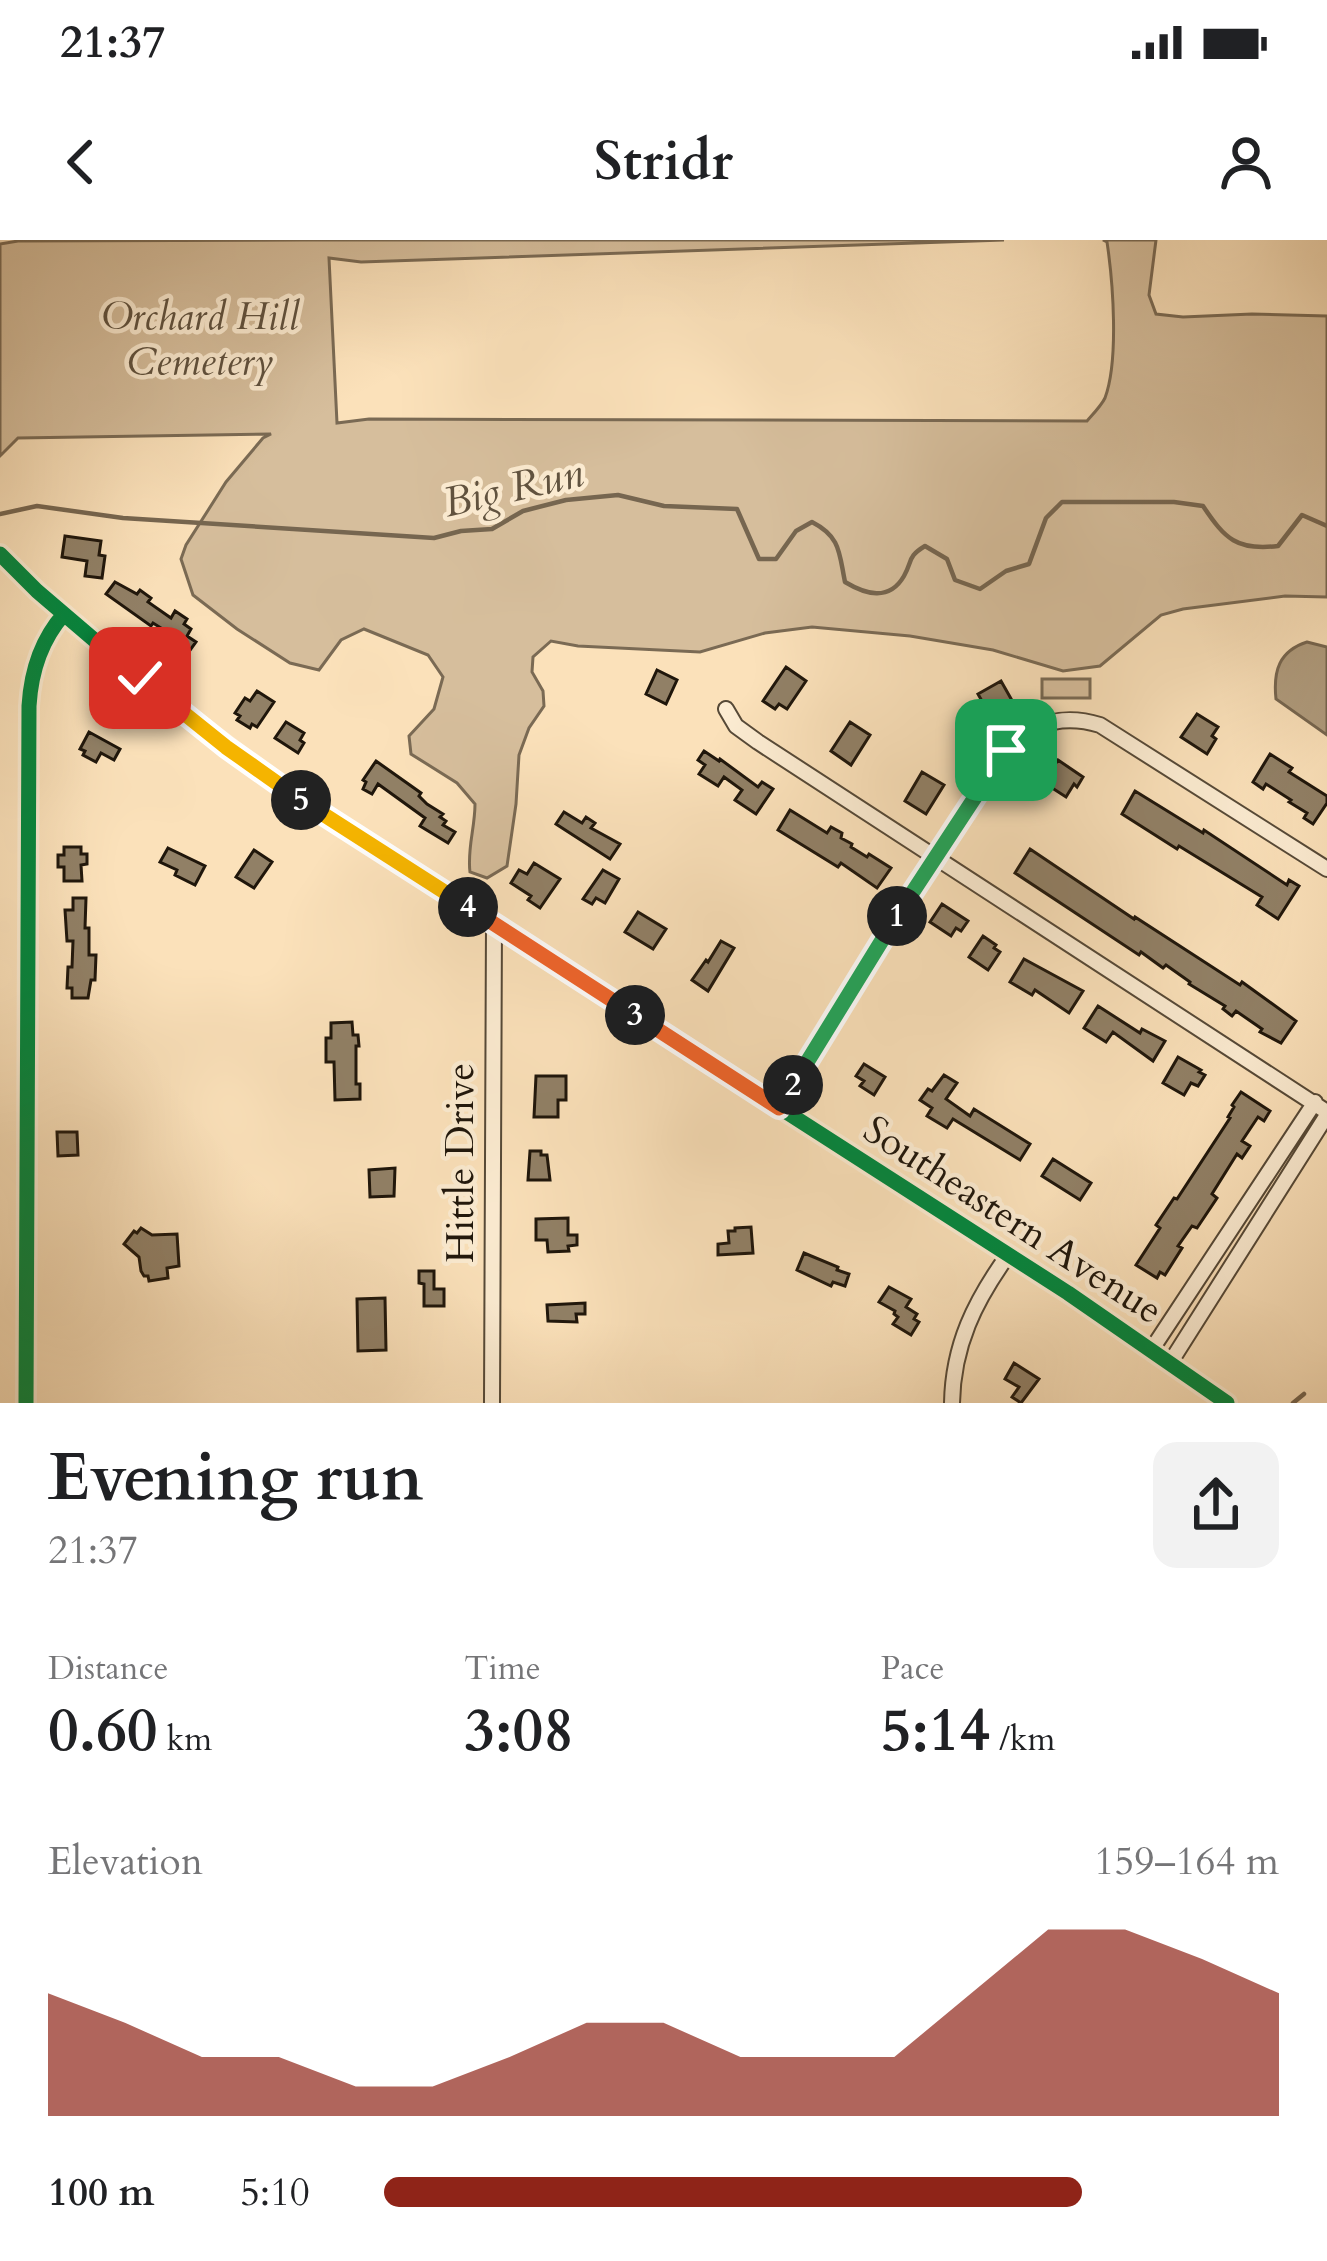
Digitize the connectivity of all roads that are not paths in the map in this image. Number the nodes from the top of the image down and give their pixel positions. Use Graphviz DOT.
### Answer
graph roads {
  1 [pos="0,554"];
  2 [pos="64,614"];
  3 [pos="726,709"];
  4 [pos="934,858"];
  5 [pos="1327,869"];
  6 [pos="494,923"];
  7 [pos="779,1108"];
  8 [pos="1323,1109"];
  9 [pos="1008,1255"];
  10 [pos="1152,1348"];
  11 [pos="1170,1363"];
  12 [pos="26,1403"];
  13 [pos="492,1403"];
  14 [pos="952,1403"];
  15 [pos="1227,1403"];
  1 -- 2 [label="street, Southeastern Avenue"];
  2 -- 6 [label="street, Southeastern Avenue"];
  2 -- 12 [label="street"];
  3 -- 4 [label="street"];
  4 -- 5 [label="street"];
  4 -- 7 [label="street"];
  4 -- 8 [label="street"];
  6 -- 7 [label="street, Southeastern Avenue"];
  6 -- 13 [label="street, Hittle Drive"];
  7 -- 9 [label="street, Southeastern Avenue"];
  8 -- 10 [label="street"];
  8 -- 11 [label="street"];
  9 -- 10 [label="street, Southeastern Avenue"];
  9 -- 14 [label="street"];
  10 -- 11 [label="street, Southeastern Avenue"];
  11 -- 15 [label="street, Southeastern Avenue"];
}
